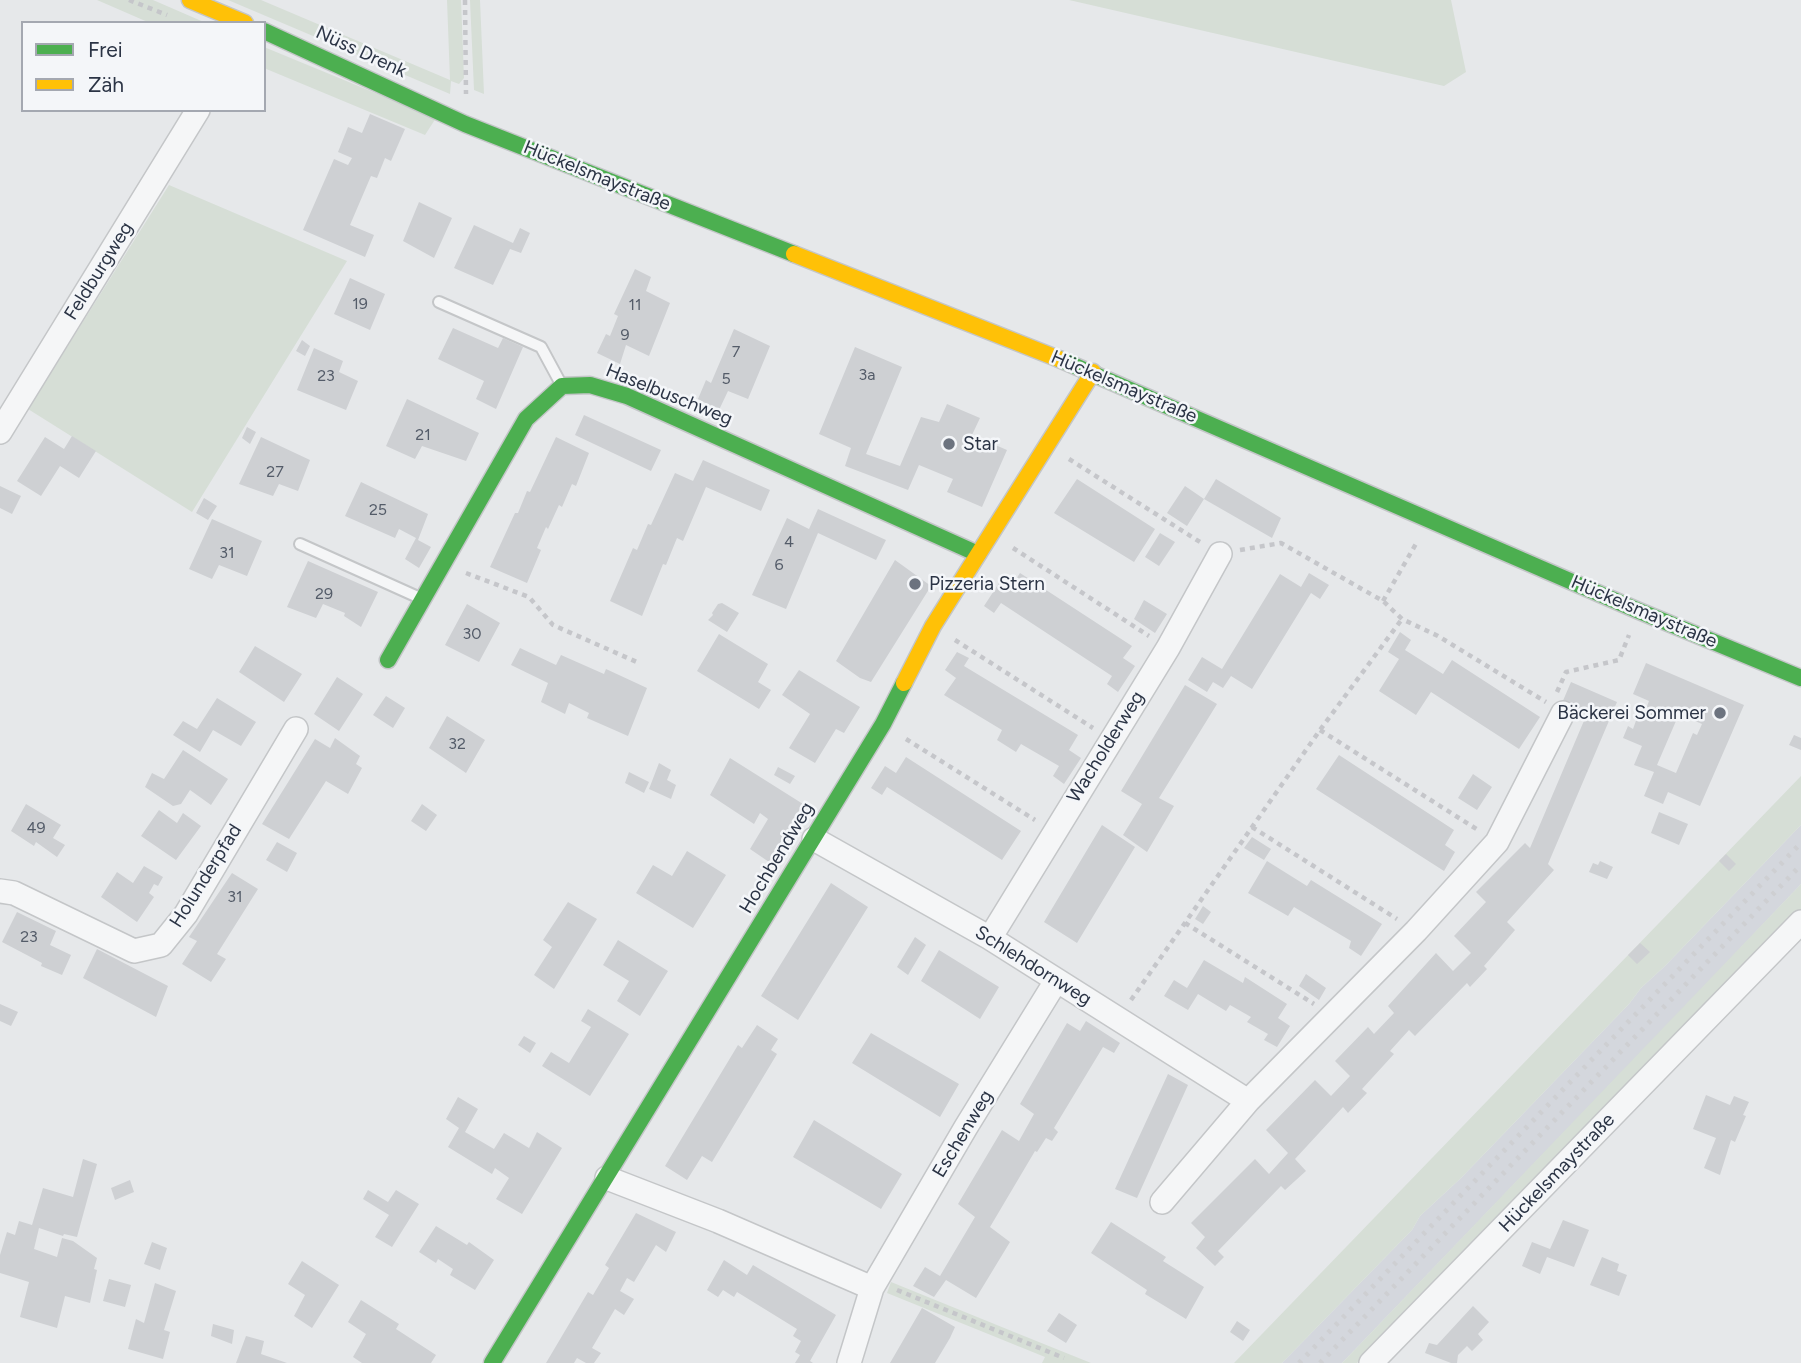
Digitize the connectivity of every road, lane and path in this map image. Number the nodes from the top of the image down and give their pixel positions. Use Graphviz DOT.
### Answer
graph roads {
  1 [pos="129,0"];
  2 [pos="190,0"];
  3 [pos="465,0"];
  4 [pos="174,18"];
  5 [pos="240,21"];
  6 [pos="266,32"];
  7 [pos="197,112"];
  8 [pos="439,112"];
  9 [pos="465,124"];
  10 [pos="439,302"];
  11 [pos="1093,372"];
  12 [pos="562,386"];
  13 [pos="0,432"];
  14 [pos="1047,445"];
  15 [pos="1425,519"];
  16 [pos="992,534"];
  17 [pos="300,544"];
  18 [pos="978,554"];
  19 [pos="1220,554"];
  20 [pos="443,564"];
  21 [pos="423,599"];
  22 [pos="1383,601"];
  23 [pos="1639,611"];
  24 [pos="1402,619"];
  25 [pos="933,626"];
  26 [pos="1168,648"];
  27 [pos="388,660"];
  28 [pos="639,663"];
  29 [pos="1801,678"];
  30 [pos="1557,709"];
  31 [pos="883,724"];
  32 [pos="296,729"];
  33 [pos="1320,730"];
  34 [pos="1111,740"];
  35 [pos="1252,827"];
  36 [pos="1053,832"];
  37 [pos="814,839"];
  38 [pos="1497,842"];
  39 [pos="0,891"];
  40 [pos="1801,922"];
  41 [pos="1185,923"];
  42 [pos="1416,931"];
  43 [pos="990,938"];
  44 [pos="1056,981"];
  45 [pos="1333,1015"];
  46 [pos="1118,1018"];
  47 [pos="1248,1101"];
  48 [pos="607,1178"];
  49 [pos="1162,1202"];
  50 [pos="872,1288"];
  51 [pos="1064,1358"];
  52 [pos="492,1363"];
  53 [pos="849,1363"];
  54 [pos="1371,1363"];
  1 -- 4 [label="path"];
  2 -- 5 [label="street"];
  3 -- 9 [label="path"];
  6 -- 8 [label="street, Nüss Drenk"];
  7 -- 13 [label="street, Feldburgweg"];
  8 -- 9 [label="street, Hückelsmaystraße"];
  9 -- 11 [label="street, Hückelsmaystraße"];
  10 -- 12 [label="lane"];
  11 -- 14 [label="street, Hochbendweg"];
  11 -- 15 [label="street, Hückelsmaystraße"];
  12 -- 18 [label="street, Haselbuschweg"];
  12 -- 20 [label="street"];
  14 -- 16 [label="street, Hochbendweg"];
  14 -- 19 [label="path"];
  15 -- 22 [label="path"];
  15 -- 23 [label="street, Hückelsmaystraße"];
  16 -- 18 [label="street, Hochbendweg"];
  16 -- 26 [label="path"];
  17 -- 21 [label="lane"];
  18 -- 25 [label="street, Hochbendweg"];
  19 -- 22 [label="path"];
  19 -- 26 [label="street, Wacholderweg"];
  20 -- 21 [label="street"];
  20 -- 28 [label="path"];
  21 -- 27 [label="street"];
  22 -- 24 [label="path"];
  23 -- 29 [label="street, Hückelsmaystraße"];
  23 -- 30 [label="path"];
  24 -- 30 [label="path"];
  24 -- 33 [label="path"];
  25 -- 31 [label="street, Hochbendweg"];
  25 -- 34 [label="path"];
  26 -- 34 [label="street, Wacholderweg"];
  30 -- 38 [label="street"];
  31 -- 36 [label="path"];
  31 -- 37 [label="street, Hochbendweg"];
  32 -- 39 [label="street, Holunderpfad"];
  33 -- 35 [label="path"];
  33 -- 38 [label="path"];
  34 -- 36 [label="street, Wacholderweg"];
  35 -- 41 [label="path"];
  35 -- 42 [label="path"];
  36 -- 43 [label="street, Wacholderweg"];
  37 -- 43 [label="street, Schlehdornweg"];
  37 -- 48 [label="street, Hochbendweg"];
  38 -- 42 [label="street"];
  40 -- 54 [label="street, Hückelsmaystraße"];
  41 -- 45 [label="path"];
  41 -- 46 [label="path"];
  42 -- 45 [label="street"];
  43 -- 44 [label="street, Schlehdornweg"];
  44 -- 46 [label="street, Schlehdornweg"];
  44 -- 50 [label="street, Eschenweg"];
  45 -- 47 [label="street"];
  46 -- 47 [label="street, Schlehdornweg"];
  47 -- 49 [label="street"];
  48 -- 50 [label="street"];
  48 -- 52 [label="street, Hochbendweg"];
  50 -- 51 [label="path"];
  50 -- 53 [label="street, Eschenweg"];
}
